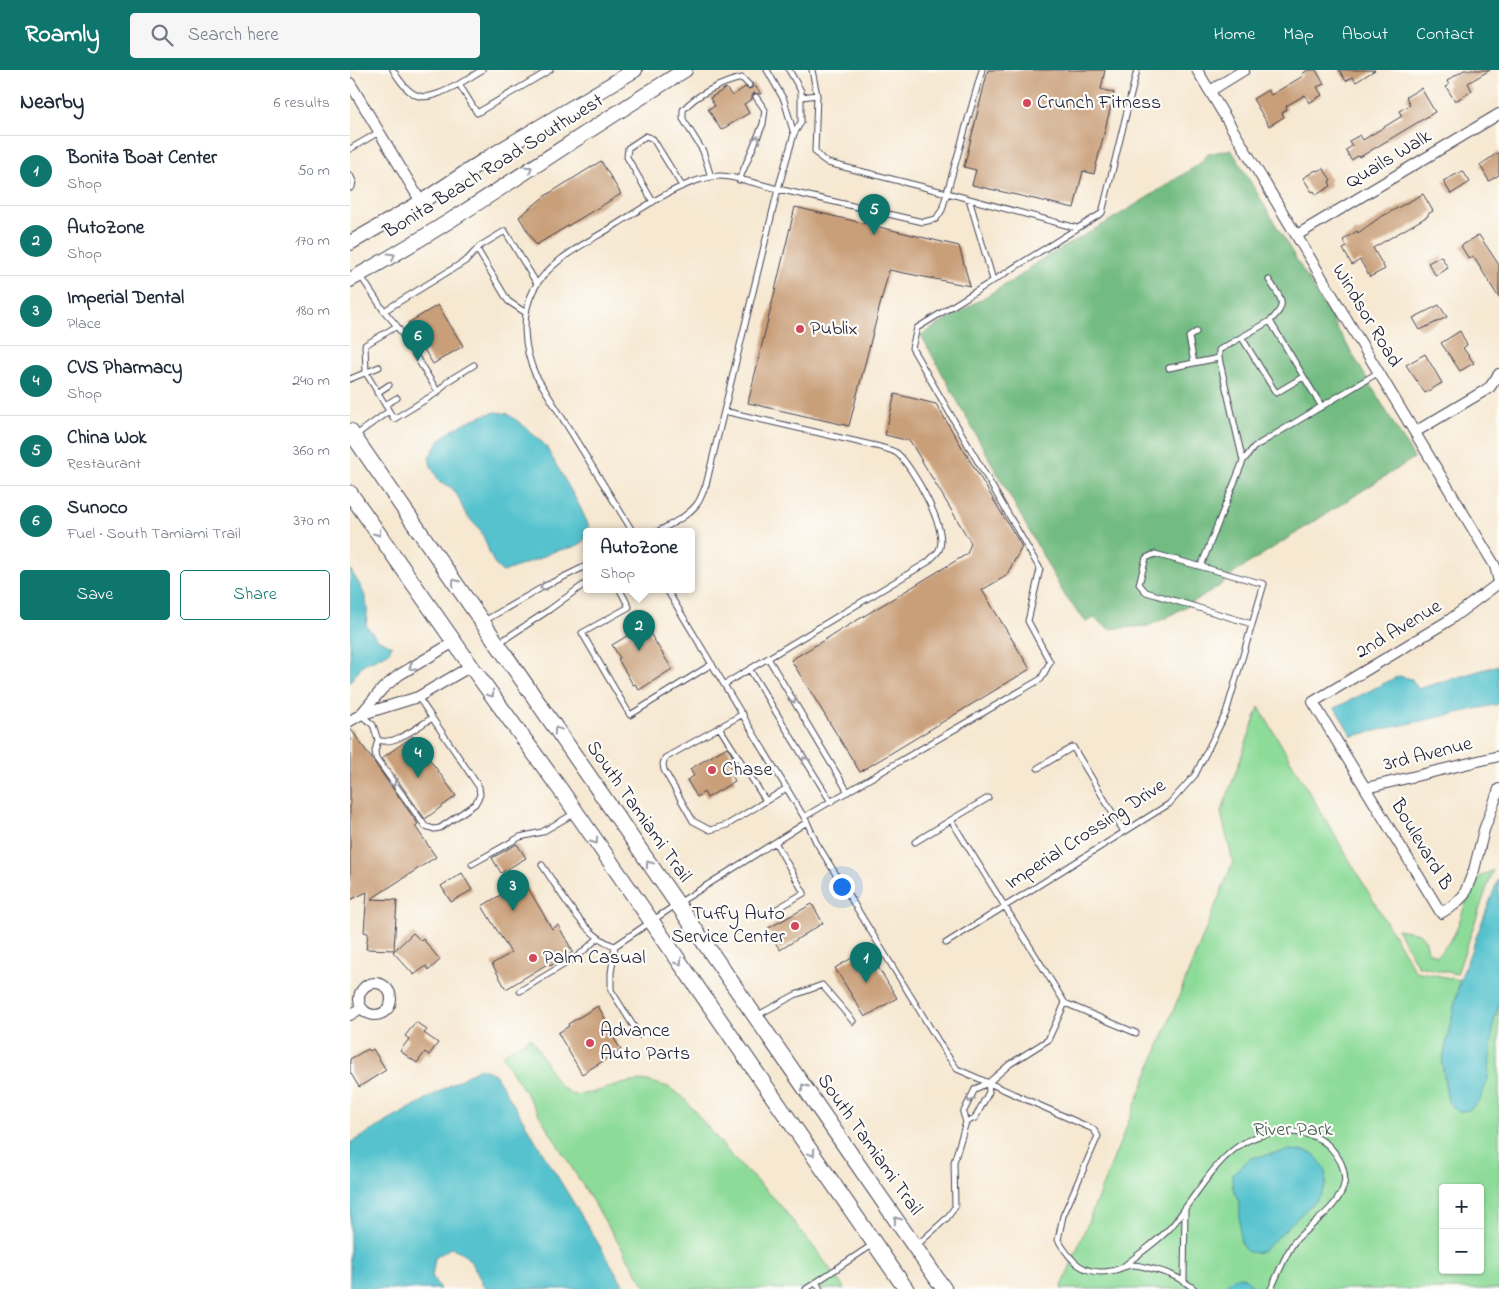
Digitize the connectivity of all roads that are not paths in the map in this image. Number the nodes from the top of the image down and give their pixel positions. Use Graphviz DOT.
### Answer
graph roads {
  1 [pos="393,70"];
  2 [pos="482,70"];
  3 [pos="550,70"];
  4 [pos="635,70"];
  5 [pos="685,70"];
  6 [pos="767,70"];
  7 [pos="789,70"];
  8 [pos="812,70"];
  9 [pos="982,70"];
  10 [pos="1137,70"];
  11 [pos="1197,70"];
  12 [pos="1244,70"];
  13 [pos="350,83"];
  14 [pos="459,84"];
  15 [pos="749,85"];
  16 [pos="1210,91"];
  17 [pos="817,95"];
  18 [pos="756,97"];
  19 [pos="802,97"];
  20 [pos="1499,114"];
  21 [pos="379,132"];
  22 [pos="794,134"];
  23 [pos="350,149"];
  24 [pos="350,175"];
  25 [pos="711,177"];
  26 [pos="739,180"];
  27 [pos="682,186"];
  28 [pos="350,188"];
  29 [pos="778,189"];
  30 [pos="947,193"];
  31 [pos="969,199"];
  32 [pos="420,202"];
  33 [pos="653,202"];
  34 [pos="1077,228"];
  35 [pos="1297,235"];
  36 [pos="350,243"];
  37 [pos="477,249"];
  38 [pos="355,278"];
  39 [pos="993,280"];
  40 [pos="1270,280"];
  41 [pos="537,284"];
  42 [pos="384,311"];
  43 [pos="526,313"];
  44 [pos="1270,321"];
  45 [pos="397,326"];
  46 [pos="1196,332"];
  47 [pos="1242,338"];
  48 [pos="1219,358"];
  49 [pos="1194,363"];
  50 [pos="474,365"];
  51 [pos="379,367"];
  52 [pos="1170,368"];
  53 [pos="1379,372"];
  54 [pos="366,373"];
  55 [pos="1499,374"];
  56 [pos="1303,377"];
  57 [pos="350,379"];
  58 [pos="389,385"];
  59 [pos="438,392"];
  60 [pos="377,393"];
  61 [pos="397,398"];
  62 [pos="385,405"];
  63 [pos="1322,407"];
  64 [pos="389,411"];
  65 [pos="724,411"];
  66 [pos="1415,432"];
  67 [pos="352,434"];
  68 [pos="1243,461"];
  69 [pos="350,492"];
  70 [pos="631,528"];
  71 [pos="664,528"];
  72 [pos="1201,566"];
  73 [pos="583,567"];
  74 [pos="1499,582"];
  75 [pos="583,585"];
  76 [pos="622,593"];
  77 [pos="669,593"];
  78 [pos="483,622"];
  79 [pos="1252,624"];
  80 [pos="454,642"];
  81 [pos="498,643"];
  82 [pos="768,658"];
  83 [pos="712,664"];
  84 [pos="471,666"];
  85 [pos="750,670"];
  86 [pos="725,684"];
  87 [pos="418,697"];
  88 [pos="1313,702"];
  89 [pos="742,714"];
  90 [pos="360,715"];
  91 [pos="432,718"];
  92 [pos="350,720"];
  93 [pos="719,727"];
  94 [pos="378,740"];
  95 [pos="1499,756"];
  96 [pos="1038,768"];
  97 [pos="787,788"];
  98 [pos="1366,788"];
  99 [pos="1499,790"];
  100 [pos="848,792"];
  101 [pos="988,798"];
  102 [pos="766,801"];
  103 [pos="830,802"];
  104 [pos="576,813"];
  105 [pos="806,820"];
  106 [pos="951,820"];
  107 [pos="1124,832"];
  108 [pos="775,842"];
  109 [pos="915,842"];
  110 [pos="472,864"];
  111 [pos="542,865"];
  112 [pos="677,904"];
  113 [pos="1005,906"];
  114 [pos="765,916"];
  115 [pos="651,922"];
  116 [pos="598,938"];
  117 [pos="946,943"];
  118 [pos="615,946"];
  119 [pos="520,991"];
  120 [pos="1066,1003"];
  121 [pos="361,1008"];
  122 [pos="350,1014"];
  123 [pos="755,1016"];
  124 [pos="853,1021"];
  125 [pos="1136,1033"];
  126 [pos="639,1035"];
  127 [pos="988,1083"];
  128 [pos="966,1122"];
  129 [pos="1185,1208"];
  130 [pos="875,1243"];
  131 [pos="915,1247"];
  132 [pos="1120,1268"];
  133 [pos="1184,1280"];
  134 [pos="816,1282"];
  135 [pos="806,1289"];
  136 [pos="820,1289"];
  137 [pos="906,1289"];
  138 [pos="944,1289"];
  139 [pos="1194,1289"];
  140 [pos="1271,1289"];
  1 -- 14 [label="lane"];
  2 -- 14 [label="lane"];
  3 -- 14 [label="lane"];
  4 -- 32 [label="main road, Bonita Beach Road Southwest"];
  38 -- 5 [label="main road, Bonita Beach Road Southwest, one-way"];
  6 -- 22 [label="lane"];
  7 -- 19 [label="lane"];
  8 -- 17 [label="lane"];
  9 -- 30 [label="lane"];
  10 -- 34 [label="lane"];
  11 -- 16 [label="street, Windsor Road"];
  12 -- 16 [label="street"];
  13 -- 21 [label="street"];
  15 -- 25 [label="lane"];
  16 -- 35 [label="street, Windsor Road"];
  17 -- 19 [label="lane"];
  17 -- 30 [label="lane"];
  26 -- 18 [label="lane, one-way"];
  19 -- 22 [label="lane"];
  20 -- 35 [label="street, Quails Walk"];
  21 -- 23 [label="lane"];
  21 -- 32 [label="street"];
  22 -- 29 [label="lane"];
  24 -- 28 [label="lane"];
  25 -- 26 [label="lane"];
  25 -- 27 [label="lane"];
  26 -- 29 [label="lane"];
  27 -- 33 [label="lane"];
  27 -- 33 [label="lane"];
  29 -- 30 [label="lane"];
  29 -- 65 [label="lane"];
  30 -- 31 [label="lane"];
  31 -- 34 [label="lane"];
  31 -- 39 [label="lane"];
  32 -- 36 [label="main road, Bonita Beach Road Southwest"];
  33 -- 41 [label="lane"];
  34 -- 39 [label="lane"];
  35 -- 53 [label="street, Windsor Road"];
  37 -- 41 [label="lane"];
  37 -- 42 [label="lane"];
  37 -- 43 [label="lane"];
  38 -- 42 [label="lane"];
  39 -- 100 [label="lane"];
  40 -- 44 [label="lane"];
  41 -- 43 [label="lane"];
  42 -- 45 [label="lane"];
  43 -- 70 [label="lane"];
  44 -- 47 [label="lane"];
  44 -- 56 [label="lane"];
  45 -- 54 [label="lane"];
  45 -- 59 [label="lane"];
  46 -- 49 [label="lane"];
  47 -- 48 [label="lane"];
  47 -- 56 [label="lane"];
  48 -- 49 [label="lane"];
  48 -- 68 [label="lane"];
  49 -- 52 [label="lane"];
  50 -- 59 [label="lane"];
  51 -- 54 [label="lane"];
  53 -- 63 [label="lane"];
  53 -- 66 [label="street, Windsor Road"];
  54 -- 57 [label="lane"];
  54 -- 60 [label="lane"];
  55 -- 66 [label="street"];
  56 -- 63 [label="lane"];
  58 -- 60 [label="lane"];
  59 -- 64 [label="lane"];
  60 -- 62 [label="lane"];
  61 -- 62 [label="lane"];
  62 -- 64 [label="lane"];
  63 -- 68 [label="lane"];
  64 -- 67 [label="lane"];
  65 -- 71 [label="lane"];
  65 -- 82 [label="lane"];
  66 -- 74 [label="street, Windsor Road"];
  78 -- 67 [label="main road, South Tamiami Trail, one-way"];
  68 -- 72 [label="lane"];
  69 -- 80 [label="main road, one-way"];
  72 -- 79 [label="lane, Imperial Crossing Drive"];
  72 -- 79 [label="lane"];
  73 -- 78 [label="lane, one-way"];
  74 -- 88 [label="street, 2nd Avenue"];
  75 -- 81 [label="lane"];
  76 -- 83 [label="lane"];
  77 -- 83 [label="lane"];
  78 -- 81 [label="main road, South Tamiami Trail"];
  79 -- 107 [label="lane, Imperial Crossing Drive"];
  80 -- 84 [label="main road"];
  80 -- 90 [label="street, one-way"];
  112 -- 81 [label="main road, South Tamiami Trail, one-way"];
  82 -- 85 [label="lane"];
  82 -- 100 [label="lane, one-way"];
  83 -- 86 [label="lane"];
  84 -- 87 [label="street"];
  84 -- 104 [label="main road, one-way"];
  85 -- 86 [label="lane"];
  103 -- 85 [label="lane, one-way"];
  86 -- 89 [label="lane"];
  87 -- 90 [label="street"];
  87 -- 91 [label="lane"];
  88 -- 98 [label="street, Boulevard B"];
  89 -- 93 [label="lane"];
  89 -- 97 [label="lane"];
  90 -- 92 [label="street"];
  90 -- 94 [label="lane"];
  91 -- 94 [label="lane"];
  94 -- 91 [label="lane, one-way"];
  93 -- 102 [label="lane"];
  93 -- 102 [label="lane"];
  95 -- 98 [label="street, 3rd Avenue"];
  96 -- 107 [label="lane"];
  97 -- 102 [label="lane"];
  97 -- 105 [label="lane"];
  98 -- 99 [label="street, Boulevard B"];
  100 -- 103 [label="lane"];
  101 -- 106 [label="lane"];
  103 -- 105 [label="lane"];
  104 -- 110 [label="lane"];
  104 -- 115 [label="main road, one-way"];
  105 -- 108 [label="lane"];
  105 -- 127 [label="lane"];
  106 -- 109 [label="lane"];
  106 -- 113 [label="lane"];
  107 -- 113 [label="lane, Imperial Crossing Drive"];
  108 -- 112 [label="lane"];
  108 -- 114 [label="lane"];
  111 -- 116 [label="lane"];
  112 -- 115 [label="lane"];
  112 -- 123 [label="main road, South Tamiami Trail"];
  113 -- 117 [label="lane"];
  113 -- 120 [label="lane, Imperial Crossing Drive"];
  115 -- 118 [label="lane"];
  115 -- 130 [label="main road, one-way"];
  116 -- 118 [label="lane"];
  116 -- 119 [label="lane"];
  118 -- 126 [label="lane"];
  120 -- 125 [label="lane"];
  120 -- 127 [label="lane"];
  121 -- 122 [label="street"];
  123 -- 124 [label="lane"];
  131 -- 123 [label="main road, South Tamiami Trail, one-way"];
  127 -- 128 [label="lane"];
  127 -- 128 [label="lane, one-way"];
  127 -- 132 [label="lane"];
  128 -- 131 [label="lane"];
  129 -- 132 [label="lane"];
  129 -- 133 [label="lane"];
  129 -- 140 [label="lane"];
  130 -- 134 [label="lane"];
  130 -- 137 [label="main road"];
  131 -- 138 [label="main road, South Tamiami Trail"];
  132 -- 133 [label="lane"];
  133 -- 139 [label="lane"];
  134 -- 135 [label="lane"];
  134 -- 136 [label="lane"];
}
